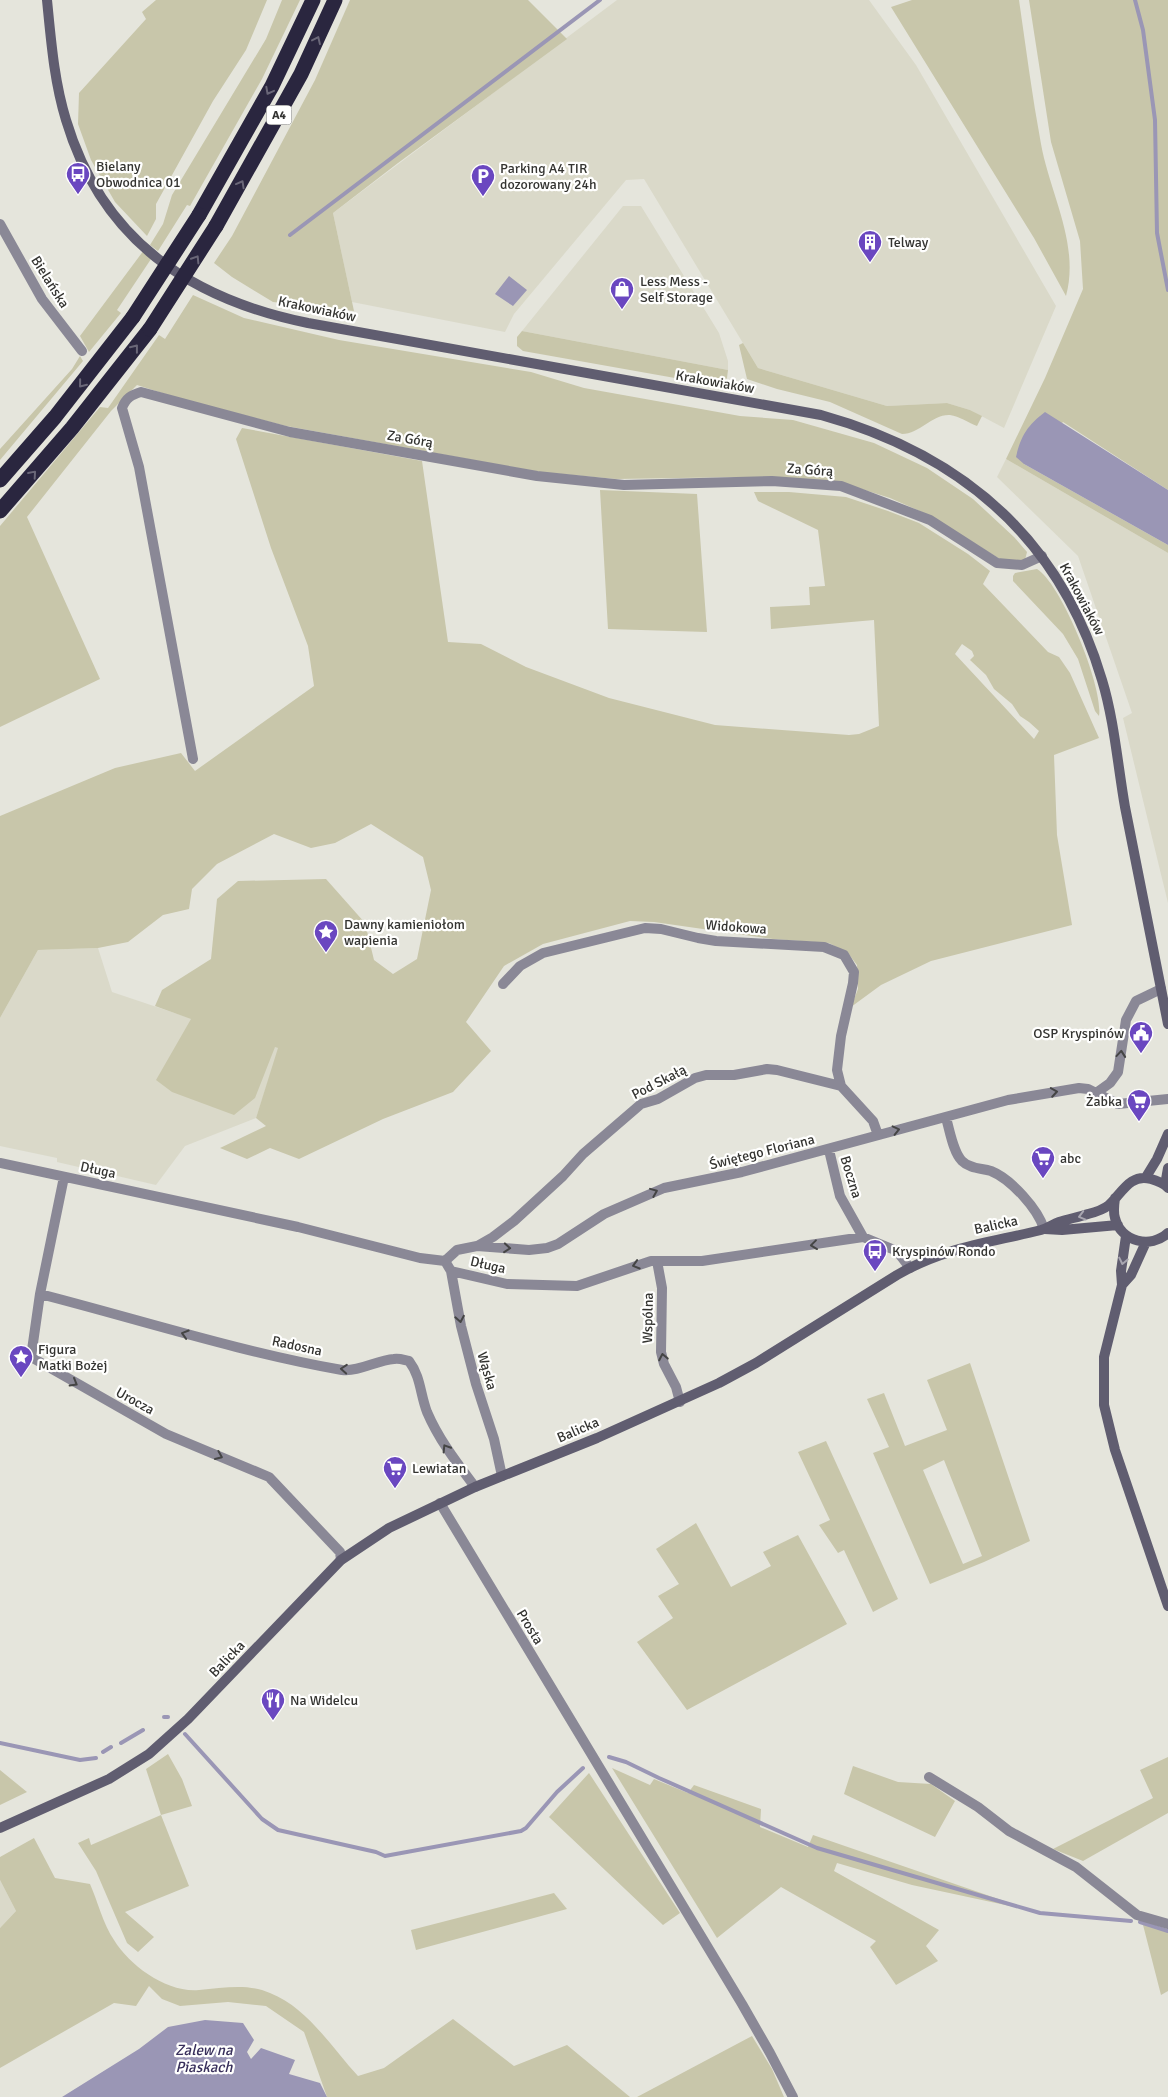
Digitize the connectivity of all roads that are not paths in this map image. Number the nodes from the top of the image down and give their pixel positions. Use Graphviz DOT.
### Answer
graph roads {
  1 [pos="47,0"];
  2 [pos="314,0"];
  3 [pos="335,0"];
  4 [pos="0,224"];
  5 [pos="82,351"];
  6 [pos="0,480"];
  7 [pos="0,511"];
  8 [pos="1042,556"];
  9 [pos="193,759"];
  10 [pos="503,984"];
  11 [pos="1161,989"];
  12 [pos="1168,1024"];
  13 [pos="841,1086"];
  14 [pos="1096,1093"];
  15 [pos="1168,1099"];
  16 [pos="946,1118"];
  17 [pos="878,1134"];
  18 [pos="1168,1134"];
  19 [pos="828,1150"];
  20 [pos="0,1163"];
  21 [pos="1168,1168"];
  22 [pos="64,1177"];
  23 [pos="1146,1177"];
  24 [pos="1167,1186"];
  25 [pos="1115,1198"];
  26 [pos="1118,1225"];
  27 [pos="1044,1229"];
  28 [pos="1168,1233"];
  29 [pos="1126,1236"];
  30 [pos="862,1237"];
  31 [pos="1146,1242"];
  32 [pos="477,1246"];
  33 [pos="445,1261"];
  34 [pos="657,1261"];
  35 [pos="910,1268"];
  36 [pos="451,1271"];
  37 [pos="1122,1285"];
  38 [pos="40,1294"];
  39 [pos="680,1402"];
  40 [pos="502,1476"];
  41 [pos="475,1487"];
  42 [pos="440,1503"];
  43 [pos="341,1560"];
  44 [pos="1168,1606"];
  45 [pos="929,1777"];
  46 [pos="0,1828"];
  47 [pos="1168,1924"];
  48 [pos="793,2097"];
  1 -- 8 [label="main road, Krakowiaków"];
  2 -- 6 [label="highway, A4, one-way, bridge"];
  7 -- 3 [label="highway, A4, one-way, bridge"];
  4 -- 5 [label="street, Bielańska"];
  8 -- 9 [label="street, Za Górą"];
  8 -- 11 [label="main road, Krakowiaków"];
  10 -- 13 [label="street, Widokowa"];
  11 -- 12 [label="main road, Krakowiaków"];
  14 -- 11 [label="street, one-way"];
  13 -- 17 [label="street"];
  13 -- 32 [label="street, Pod Skałą"];
  14 -- 15 [label="street, Świętego Floriana"];
  16 -- 14 [label="street, Świętego Floriana, one-way"];
  17 -- 16 [label="street, Świętego Floriana, one-way"];
  16 -- 27 [label="street"];
  17 -- 19 [label="street, Świętego Floriana"];
  18 -- 23 [label="main road"];
  19 -- 30 [label="street, Boczna"];
  32 -- 19 [label="street, Świętego Floriana, one-way"];
  20 -- 22 [label="street, Długa"];
  21 -- 24 [label="main road"];
  22 -- 33 [label="street, Długa"];
  22 -- 38 [label="street, Urocza"];
  23 -- 24 [label="main road"];
  23 -- 25 [label="main road, Balicka"];
  25 -- 26 [label="main road"];
  25 -- 27 [label="main road, Balicka, one-way"];
  26 -- 27 [label="main road, Balicka"];
  26 -- 29 [label="main road"];
  27 -- 35 [label="main road, Balicka"];
  28 -- 31 [label="main road"];
  29 -- 31 [label="main road"];
  29 -- 37 [label="main road, one-way"];
  30 -- 34 [label="street, Długa, one-way"];
  30 -- 35 [label="street"];
  31 -- 37 [label="main road"];
  32 -- 33 [label="street, Świętego Floriana"];
  33 -- 36 [label="street, Długa"];
  34 -- 36 [label="street, Długa, one-way"];
  39 -- 34 [label="street, Wspólna, one-way"];
  35 -- 39 [label="main road, Balicka"];
  36 -- 40 [label="street, Wąska, one-way"];
  37 -- 44 [label="main road"];
  41 -- 38 [label="street, Radosna, one-way"];
  38 -- 43 [label="street, Urocza, one-way"];
  39 -- 40 [label="main road, Balicka"];
  40 -- 41 [label="main road, Balicka"];
  41 -- 42 [label="main road, Balicka"];
  42 -- 43 [label="main road, Balicka"];
  42 -- 48 [label="street, Prosta"];
  43 -- 46 [label="main road, Balicka"];
  45 -- 47 [label="street"];
}
